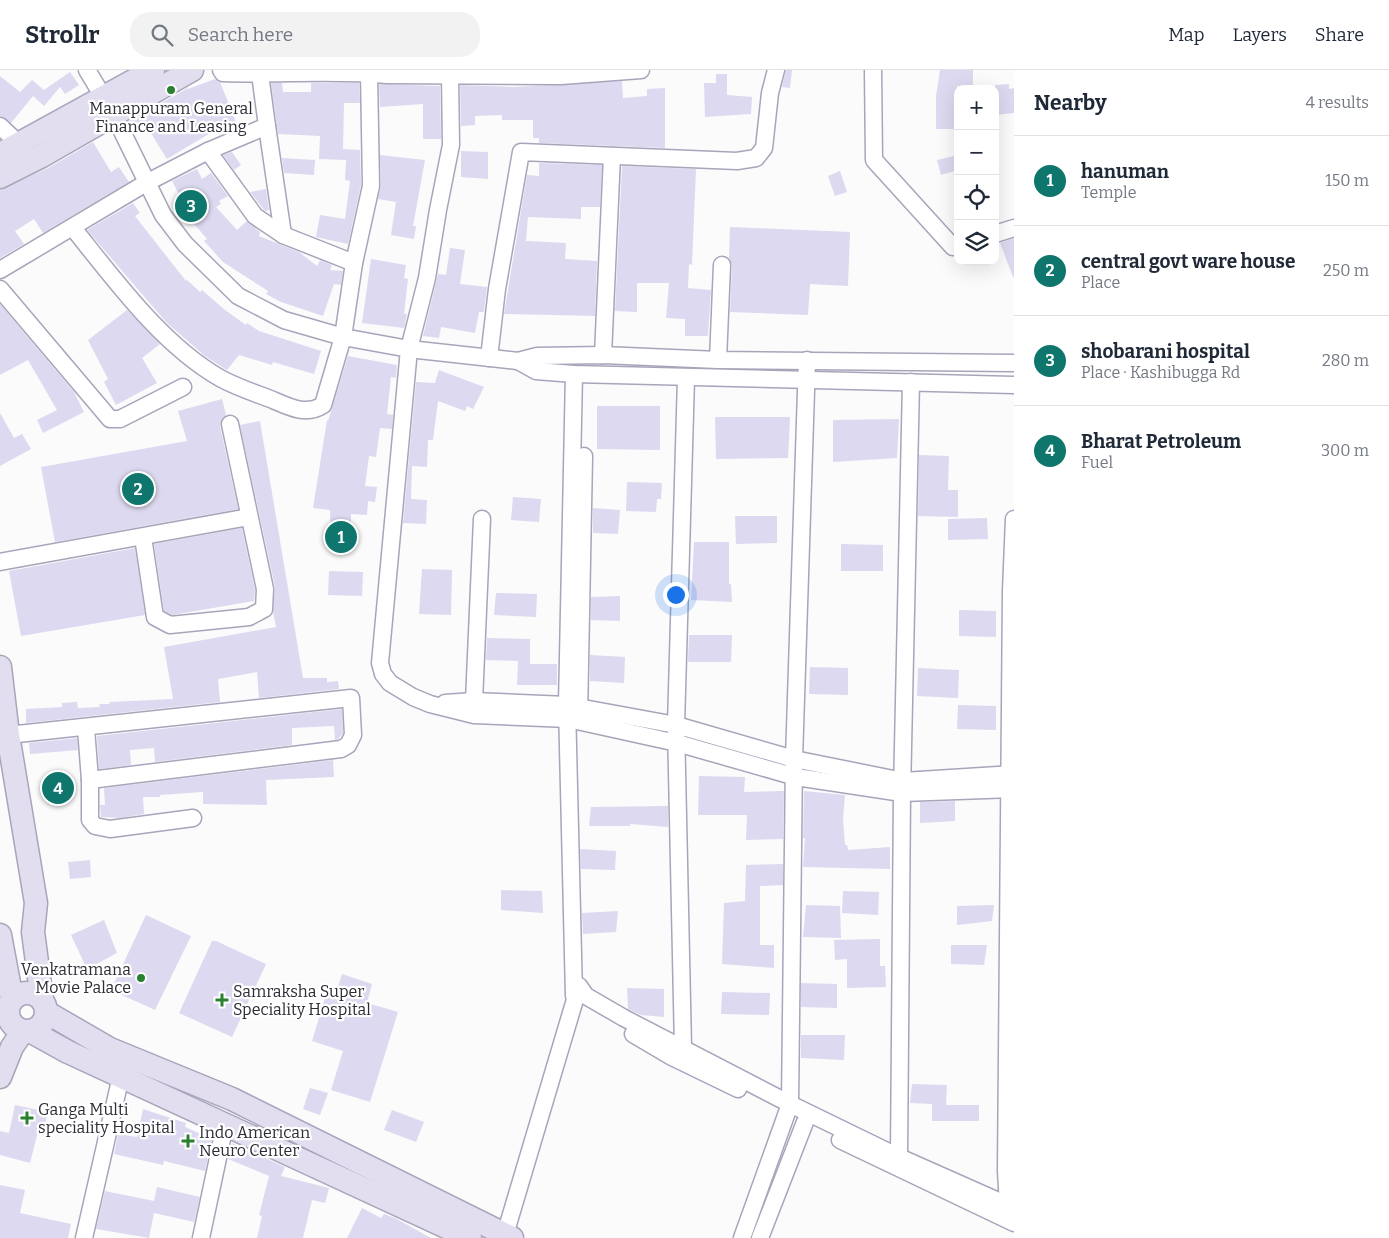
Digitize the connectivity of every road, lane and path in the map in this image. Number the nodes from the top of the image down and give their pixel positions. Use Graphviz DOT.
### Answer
graph roads {
  1 [pos="87,70"];
  2 [pos="153,70"];
  3 [pos="192,70"];
  4 [pos="221,70"];
  5 [pos="641,70"];
  6 [pos="776,70"];
  7 [pos="873,70"];
  8 [pos="388,72"];
  9 [pos="369,73"];
  10 [pos="260,74"];
  11 [pos="450,76"];
  12 [pos="108,105"];
  13 [pos="0,126"];
  14 [pos="267,126"];
  15 [pos="19,144"];
  16 [pos="208,151"];
  17 [pos="0,154"];
  18 [pos="612,156"];
  19 [pos="0,177"];
  20 [pos="146,183"];
  21 [pos="74,228"];
  22 [pos="1014,228"];
  23 [pos="999,233"];
  24 [pos="283,235"];
  25 [pos="954,247"];
  26 [pos="354,263"];
  27 [pos="722,264"];
  28 [pos="0,270"];
  29 [pos="0,289"];
  30 [pos="343,337"];
  31 [pos="409,349"];
  32 [pos="603,356"];
  33 [pos="489,358"];
  34 [pos="718,360"];
  35 [pos="812,360"];
  36 [pos="518,361"];
  37 [pos="1014,363"];
  38 [pos="580,374"];
  39 [pos="691,378"];
  40 [pos="811,380"];
  41 [pos="914,382"];
  42 [pos="1014,385"];
  43 [pos="183,387"];
  44 [pos="230,424"];
  45 [pos="250,517"];
  46 [pos="482,519"];
  47 [pos="1014,520"];
  48 [pos="143,537"];
  49 [pos="0,562"];
  50 [pos="1013,591"];
  51 [pos="0,667"];
  52 [pos="474,701"];
  53 [pos="430,704"];
  54 [pos="573,713"];
  55 [pos="681,727"];
  56 [pos="86,728"];
  57 [pos="8,735"];
  58 [pos="682,745"];
  59 [pos="799,760"];
  60 [pos="801,778"];
  61 [pos="90,780"];
  62 [pos="1012,782"];
  63 [pos="908,787"];
  64 [pos="193,818"];
  65 [pos="0,935"];
  66 [pos="580,998"];
  67 [pos="44,1006"];
  68 [pos="12,1018"];
  69 [pos="683,1048"];
  70 [pos="121,1076"];
  71 [pos="0,1077"];
  72 [pos="789,1109"];
  73 [pos="805,1122"];
  74 [pos="225,1125"];
  75 [pos="899,1157"];
  76 [pos="1010,1171"];
  77 [pos="1011,1206"];
  78 [pos="1014,1223"];
  79 [pos="507,1237"];
  80 [pos="84,1238"];
  81 [pos="201,1238"];
  82 [pos="470,1238"];
  83 [pos="742,1238"];
  84 [pos="760,1238"];
  1 -- 12 [label="street"];
  2 -- 12 [label="main road"];
  3 -- 12 [label="main road"];
  4 -- 10 [label="street"];
  5 -- 11 [label="street"];
  6 -- 18 [label="street"];
  7 -- 25 [label="street"];
  8 -- 9 [label="street"];
  8 -- 11 [label="street"];
  9 -- 10 [label="street"];
  9 -- 26 [label="street"];
  10 -- 14 [label="street"];
  11 -- 31 [label="street"];
  12 -- 15 [label="main road"];
  12 -- 19 [label="main road"];
  12 -- 20 [label="street"];
  13 -- 15 [label="street"];
  14 -- 16 [label="street"];
  14 -- 24 [label="street"];
  15 -- 17 [label="main road"];
  16 -- 20 [label="street"];
  16 -- 24 [label="street"];
  18 -- 32 [label="street"];
  18 -- 33 [label="street"];
  20 -- 21 [label="street"];
  20 -- 30 [label="street"];
  21 -- 28 [label="street"];
  21 -- 30 [label="street"];
  22 -- 23 [label="street"];
  24 -- 26 [label="street"];
  26 -- 30 [label="street"];
  27 -- 34 [label="street"];
  29 -- 43 [label="street"];
  30 -- 31 [label="street"];
  31 -- 33 [label="street"];
  31 -- 53 [label="street"];
  32 -- 34 [label="street"];
  32 -- 36 [label="street"];
  33 -- 36 [label="street"];
  34 -- 35 [label="street"];
  35 -- 37 [label="street"];
  35 -- 40 [label="street"];
  36 -- 38 [label="street"];
  38 -- 39 [label="street"];
  38 -- 54 [label="street"];
  39 -- 40 [label="street"];
  39 -- 55 [label="street"];
  40 -- 41 [label="street"];
  40 -- 59 [label="street"];
  41 -- 42 [label="street"];
  41 -- 63 [label="street"];
  44 -- 45 [label="street"];
  45 -- 48 [label="street"];
  45 -- 48 [label="street"];
  46 -- 52 [label="street"];
  47 -- 50 [label="street"];
  48 -- 49 [label="street"];
  50 -- 62 [label="street"];
  51 -- 57 [label="main road"];
  52 -- 53 [label="street"];
  52 -- 54 [label="street"];
  53 -- 54 [label="street"];
  54 -- 55 [label="street"];
  54 -- 58 [label="street"];
  54 -- 66 [label="street"];
  55 -- 58 [label="street"];
  55 -- 59 [label="street"];
  56 -- 57 [label="street"];
  56 -- 61 [label="street"];
  56 -- 61 [label="street"];
  57 -- 67 [label="main road"];
  58 -- 60 [label="street"];
  58 -- 69 [label="street"];
  59 -- 60 [label="street"];
  59 -- 63 [label="street"];
  60 -- 63 [label="street"];
  60 -- 72 [label="street"];
  61 -- 64 [label="street"];
  62 -- 63 [label="street"];
  62 -- 76 [label="street"];
  63 -- 75 [label="street"];
  65 -- 68 [label="main road"];
  66 -- 69 [label="street"];
  66 -- 72 [label="street"];
  66 -- 79 [label="street"];
  67 -- 68 [label="main road"];
  67 -- 68 [label="main road"];
  67 -- 79 [label="main road"];
  68 -- 70 [label="main road"];
  68 -- 71 [label="main road"];
  69 -- 72 [label="street"];
  70 -- 74 [label="main road"];
  70 -- 80 [label="street"];
  72 -- 73 [label="street"];
  72 -- 75 [label="street"];
  72 -- 83 [label="street"];
  73 -- 78 [label="street"];
  73 -- 84 [label="street"];
  74 -- 81 [label="street"];
  74 -- 82 [label="main road"];
  75 -- 77 [label="street"];
  76 -- 77 [label="street"];
}
